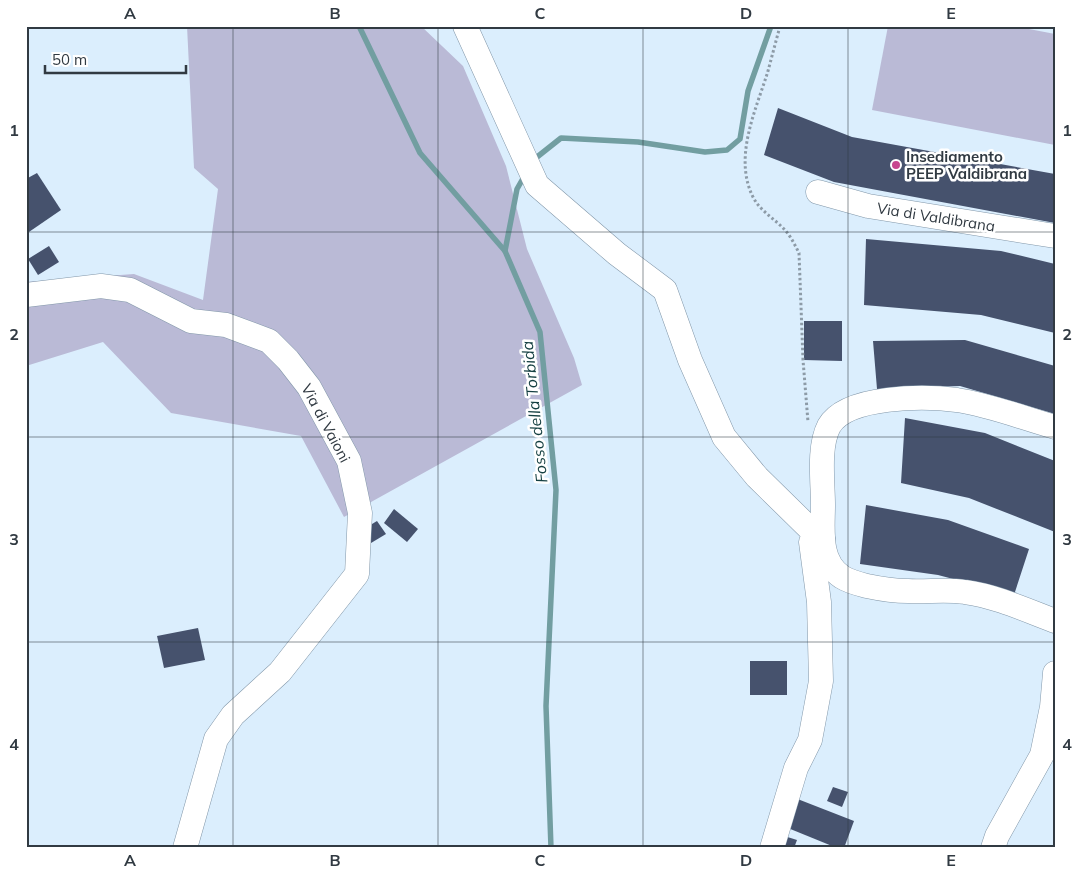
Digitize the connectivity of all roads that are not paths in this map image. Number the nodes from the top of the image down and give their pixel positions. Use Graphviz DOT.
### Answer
graph roads {
  1 [pos="465,26"];
  2 [pos="818,192"];
  3 [pos="1055,236"];
  4 [pos="26,294"];
  5 [pos="1055,428"];
  6 [pos="816,533"];
  7 [pos="1055,620"];
  8 [pos="1055,673"];
  9 [pos="185,848"];
  10 [pos="772,848"];
  11 [pos="993,848"];
  1 -- 6 [label="street"];
  2 -- 3 [label="street, Via di Valdibrana"];
  4 -- 9 [label="street, Via di Vaioni"];
  5 -- 6 [label="street"];
  6 -- 7 [label="street"];
  6 -- 10 [label="street"];
  8 -- 11 [label="street"];
}
